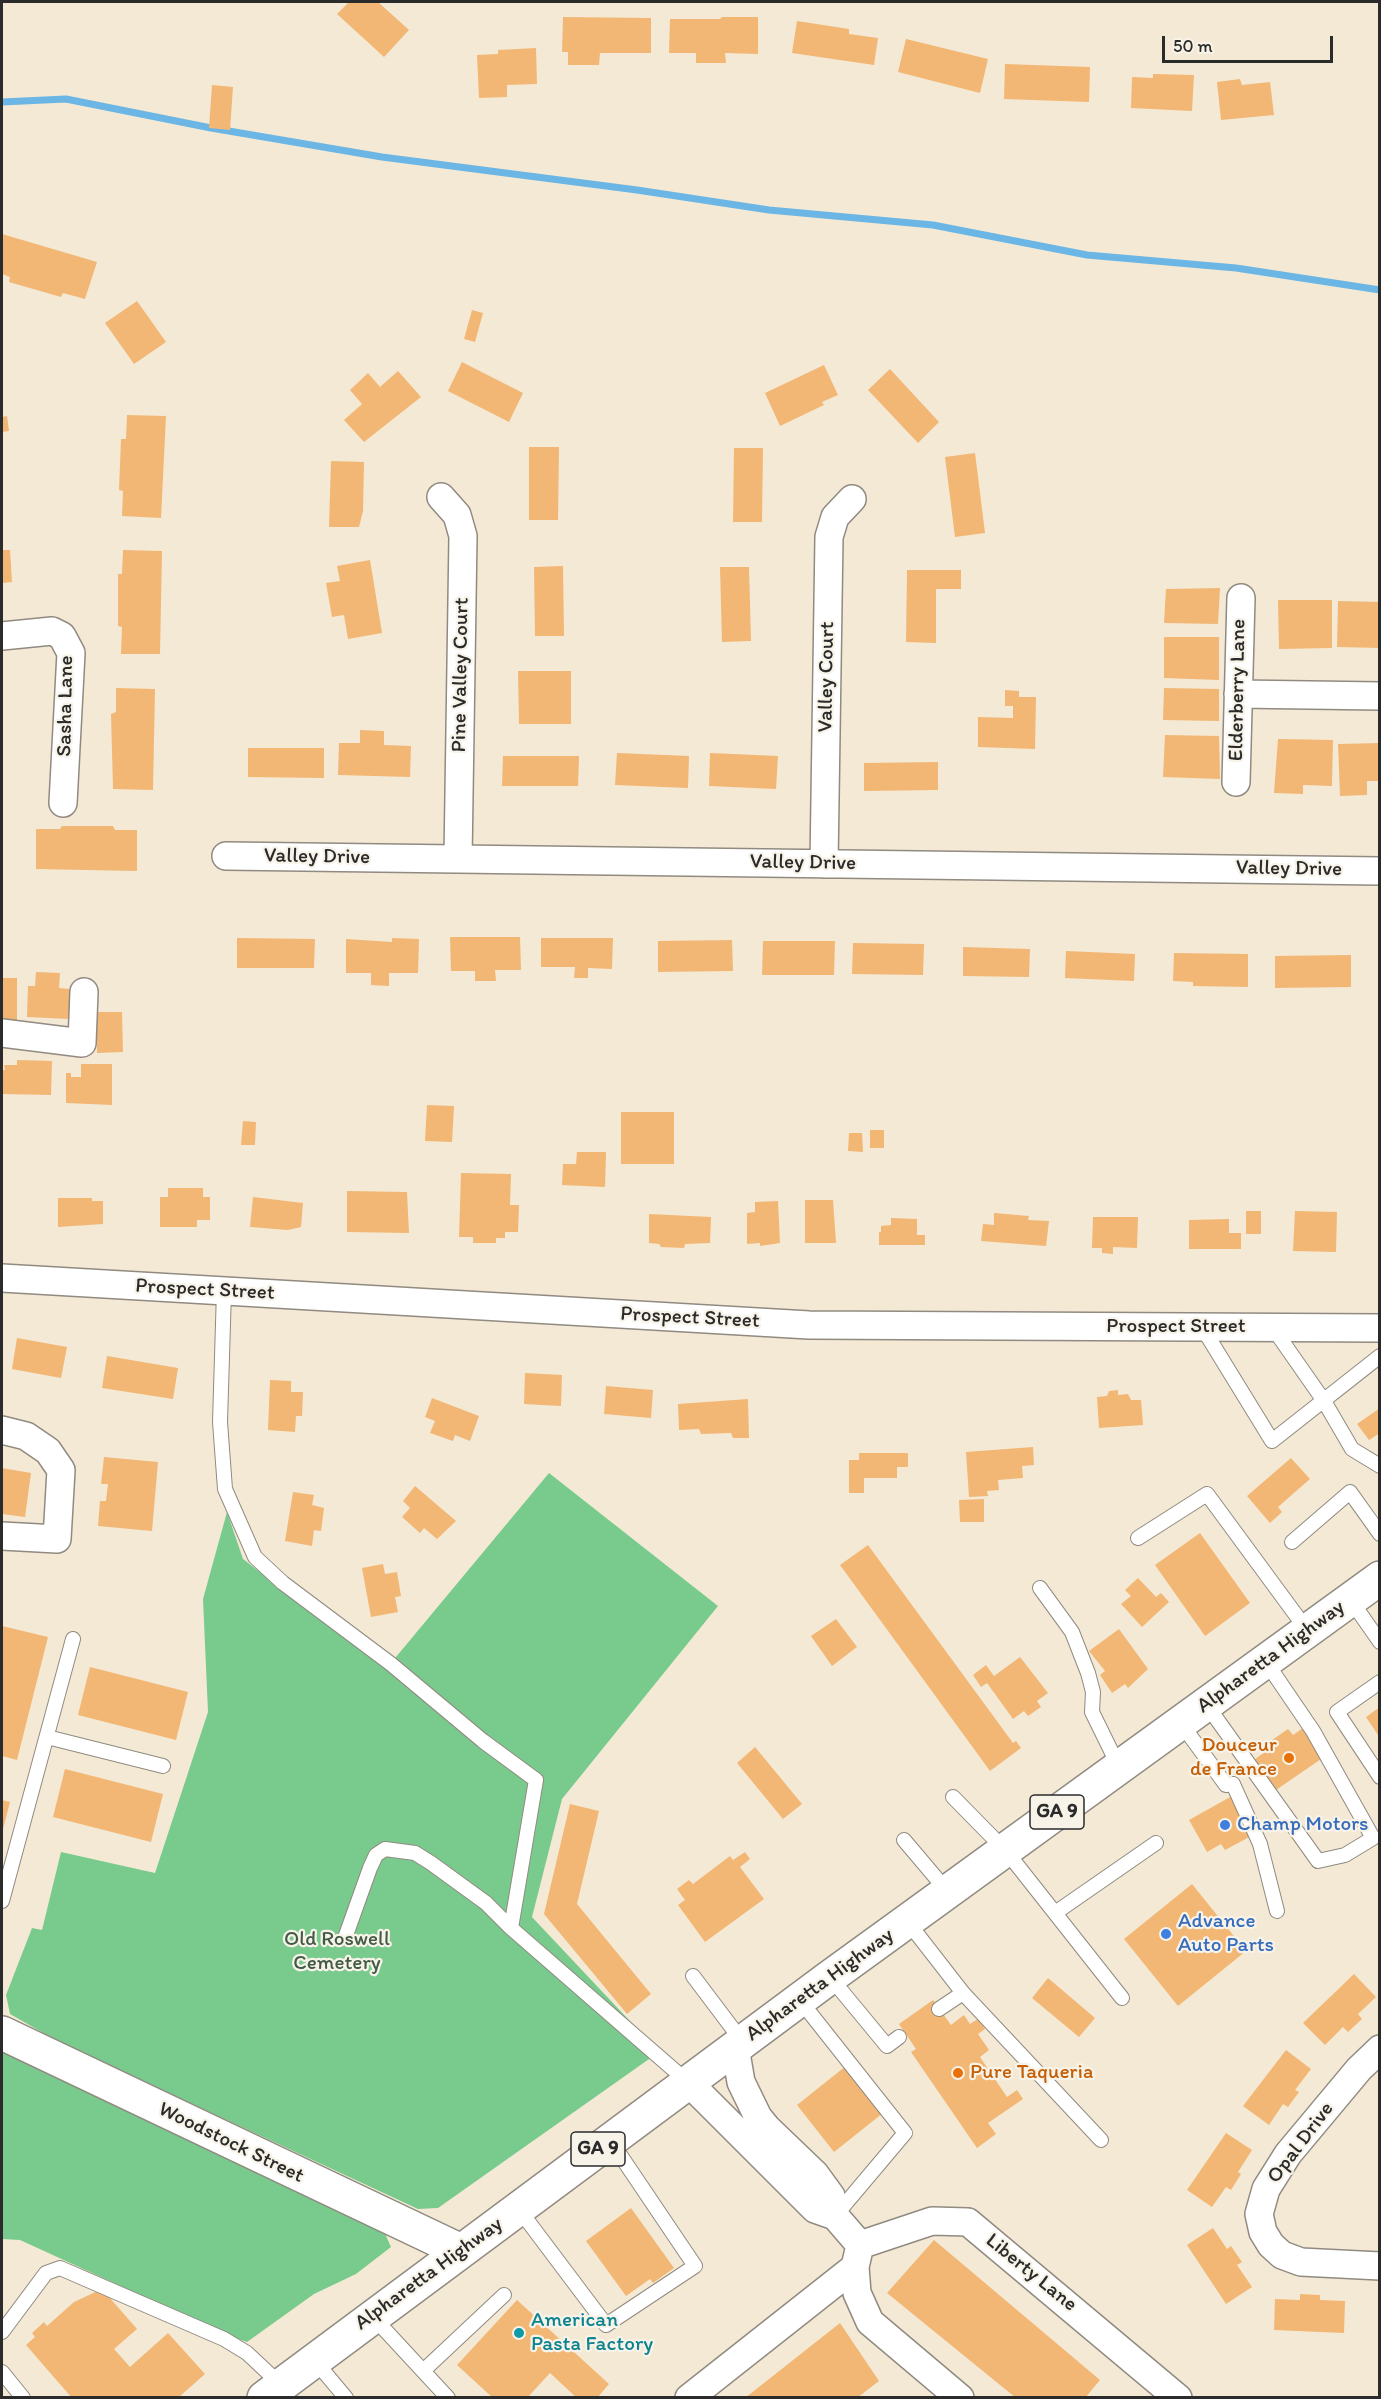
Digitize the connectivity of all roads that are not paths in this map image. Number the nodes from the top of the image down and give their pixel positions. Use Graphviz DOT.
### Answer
graph roads {
  1 [pos="441,497"];
  2 [pos="852,499"];
  3 [pos="1241,598"];
  4 [pos="2,636"];
  5 [pos="1239,694"];
  6 [pos="1380,696"];
  7 [pos="1236,782"];
  8 [pos="63,804"];
  9 [pos="226,856"];
  10 [pos="458,859"];
  11 [pos="824,864"];
  12 [pos="1380,871"];
  13 [pos="84,992"];
  14 [pos="2,1033"];
  15 [pos="2,1278"];
  16 [pos="224,1291"];
  17 [pos="1202,1327"];
  18 [pos="1273,1328"];
  19 [pos="1380,1329"];
  20 [pos="1380,1356"];
  21 [pos="1324,1401"];
  22 [pos="2,1430"];
  23 [pos="1380,1466"];
  24 [pos="1380,1534"];
  25 [pos="2,1536"];
  26 [pos="1138,1538"];
  27 [pos="1292,1542"];
  28 [pos="1380,1578"];
  29 [pos="1040,1588"];
  30 [pos="1350,1599"];
  31 [pos="1307,1630"];
  32 [pos="73,1639"];
  33 [pos="1380,1642"];
  34 [pos="1265,1661"];
  35 [pos="1380,1683"];
  36 [pos="1193,1713"];
  37 [pos="46,1737"];
  38 [pos="163,1766"];
  39 [pos="1119,1767"];
  40 [pos="1380,1777"];
  41 [pos="953,1797"];
  42 [pos="904,1840"];
  43 [pos="1156,1843"];
  44 [pos="1006,1851"];
  45 [pos="5,1876"];
  46 [pos="948,1892"];
  47 [pos="2,1901"];
  48 [pos="1277,1911"];
  49 [pos="1055,1913"];
  50 [pos="907,1921"];
  51 [pos="511,1928"];
  52 [pos="345,1938"];
  53 [pos="693,1976"];
  54 [pos="830,1977"];
  55 [pos="963,1993"];
  56 [pos="1122,1998"];
  57 [pos="799,1999"];
  58 [pos="939,2009"];
  59 [pos="2,2033"];
  60 [pos="900,2037"];
  61 [pos="739,2044"];
  62 [pos="1380,2049"];
  63 [pos="689,2083"];
  64 [pos="610,2140"];
  65 [pos="1101,2140"];
  66 [pos="786,2169"];
  67 [pos="518,2208"];
  68 [pos="835,2216"];
  69 [pos="461,2251"];
  70 [pos="857,2256"];
  71 [pos="1380,2266"];
  72 [pos="504,2295"];
  73 [pos="372,2315"];
  74 [pos="2,2332"];
  75 [pos="314,2359"];
  76 [pos="423,2371"];
  77 [pos="2,2372"];
  78 [pos="272,2391"];
  79 [pos="23,2397"];
  80 [pos="346,2397"];
  81 [pos="448,2397"];
  82 [pos="689,2397"];
  83 [pos="960,2397"];
  84 [pos="1178,2397"];
  1 -- 10 [label="street, Pine Valley Court"];
  2 -- 11 [label="street, Valley Court"];
  3 -- 5 [label="street, Elderberry Lane"];
  4 -- 8 [label="street, Sasha Lane"];
  5 -- 6 [label="street"];
  5 -- 7 [label="street, Elderberry Lane"];
  9 -- 10 [label="street, Valley Drive"];
  10 -- 11 [label="street, Valley Drive"];
  11 -- 12 [label="street, Valley Drive"];
  13 -- 14 [label="street"];
  15 -- 16 [label="street, Prospect Street"];
  16 -- 17 [label="street, Prospect Street"];
  16 -- 51 [label="lane"];
  17 -- 18 [label="street, Prospect Street"];
  17 -- 21 [label="lane"];
  18 -- 19 [label="street, Prospect Street"];
  18 -- 21 [label="lane"];
  20 -- 21 [label="lane"];
  21 -- 23 [label="lane"];
  22 -- 25 [label="street"];
  24 -- 27 [label="lane"];
  26 -- 31 [label="lane"];
  28 -- 30 [label="main road, Alpharetta Highway / GA 9"];
  29 -- 39 [label="lane"];
  30 -- 31 [label="main road, Alpharetta Highway / GA 9"];
  30 -- 33 [label="lane"];
  31 -- 34 [label="main road, Alpharetta Highway / GA 9"];
  32 -- 37 [label="lane"];
  34 -- 36 [label="main road, Alpharetta Highway / GA 9"];
  34 -- 36 [label="lane"];
  35 -- 40 [label="lane"];
  36 -- 39 [label="main road, Alpharetta Highway / GA 9"];
  36 -- 48 [label="lane"];
  37 -- 38 [label="lane"];
  37 -- 45 [label="lane"];
  39 -- 44 [label="main road, Alpharetta Highway / GA 9"];
  41 -- 44 [label="lane"];
  42 -- 46 [label="lane"];
  43 -- 49 [label="lane"];
  44 -- 46 [label="main road, Alpharetta Highway / GA 9"];
  44 -- 49 [label="lane"];
  45 -- 47 [label="lane"];
  46 -- 50 [label="main road, Alpharetta Highway / GA 9"];
  49 -- 56 [label="lane"];
  50 -- 54 [label="main road, Alpharetta Highway / GA 9"];
  50 -- 55 [label="lane"];
  51 -- 52 [label="lane"];
  51 -- 63 [label="lane"];
  53 -- 61 [label="lane"];
  54 -- 57 [label="main road, Alpharetta Highway / GA 9"];
  54 -- 60 [label="lane"];
  55 -- 58 [label="lane"];
  55 -- 65 [label="lane"];
  57 -- 61 [label="main road, Alpharetta Highway / GA 9"];
  57 -- 68 [label="lane"];
  59 -- 69 [label="main road, Woodstock Street"];
  61 -- 63 [label="main road, Alpharetta Highway / GA 9"];
  61 -- 66 [label="street"];
  62 -- 71 [label="street, Opal Drive"];
  63 -- 64 [label="main road, Alpharetta Highway / GA 9"];
  63 -- 66 [label="street"];
  64 -- 67 [label="main road, Alpharetta Highway / GA 9"];
  64 -- 67 [label="lane"];
  66 -- 68 [label="street"];
  67 -- 69 [label="main road, Alpharetta Highway / GA 9"];
  68 -- 70 [label="street"];
  69 -- 73 [label="main road, Alpharetta Highway / GA 9"];
  70 -- 82 [label="street, Liberty Lane"];
  70 -- 83 [label="street"];
  70 -- 84 [label="street, Liberty Lane"];
  72 -- 76 [label="lane"];
  73 -- 75 [label="main road, Alpharetta Highway / GA 9"];
  73 -- 76 [label="lane"];
  74 -- 78 [label="lane"];
  75 -- 78 [label="main road, Alpharetta Highway / GA 9"];
  75 -- 80 [label="lane"];
  76 -- 81 [label="lane"];
  77 -- 79 [label="lane"];
}
